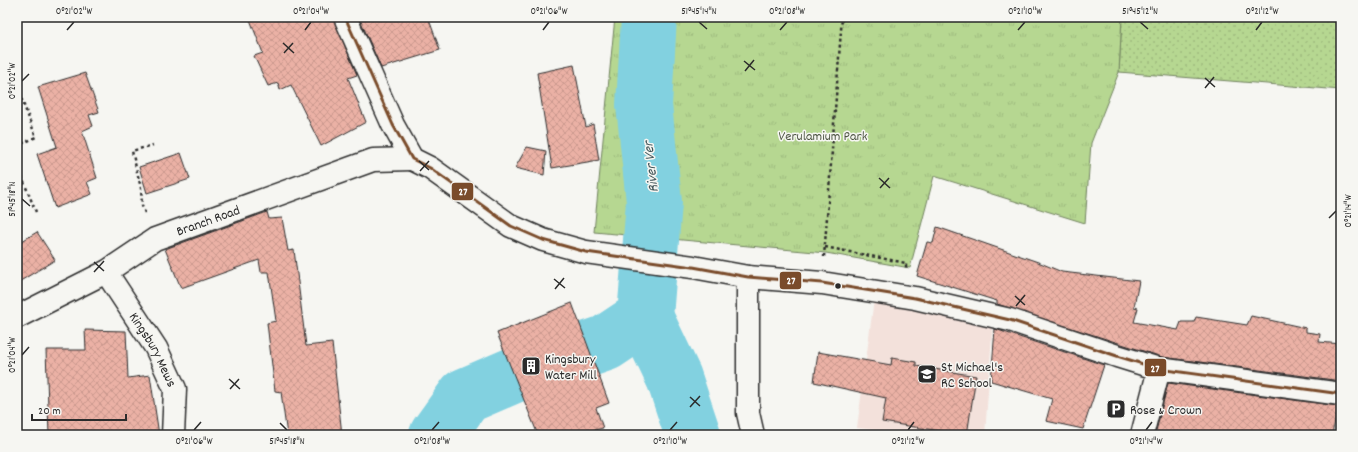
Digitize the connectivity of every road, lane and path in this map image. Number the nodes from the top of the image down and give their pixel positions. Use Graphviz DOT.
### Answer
graph roads {
  1 [pos="345,17"];
  2 [pos="842,17"];
  3 [pos="17,87"];
  4 [pos="153,145"];
  5 [pos="17,146"];
  6 [pos="412,159"];
  7 [pos="17,165"];
  8 [pos="36,212"];
  9 [pos="155,239"];
  10 [pos="906,270"];
  11 [pos="106,272"];
  12 [pos="748,277"];
  13 [pos="17,318"];
  14 [pos="1159,369"];
  15 [pos="1341,394"];
  16 [pos="173,435"];
  17 [pos="753,435"];
  18 [pos="1142,435"];
  1 -- 6 [label="street"];
  2 -- 10 [label="path"];
  3 -- 5 [label="path"];
  4 -- 9 [label="path"];
  6 -- 9 [label="street, Branch Road"];
  6 -- 12 [label="street"];
  7 -- 8 [label="path"];
  9 -- 11 [label="street, Branch Road"];
  11 -- 13 [label="street, Branch Road"];
  11 -- 16 [label="street, Kingsbury Mews"];
  12 -- 14 [label="street"];
  12 -- 17 [label="street"];
  14 -- 15 [label="street"];
  14 -- 18 [label="street"];
}
